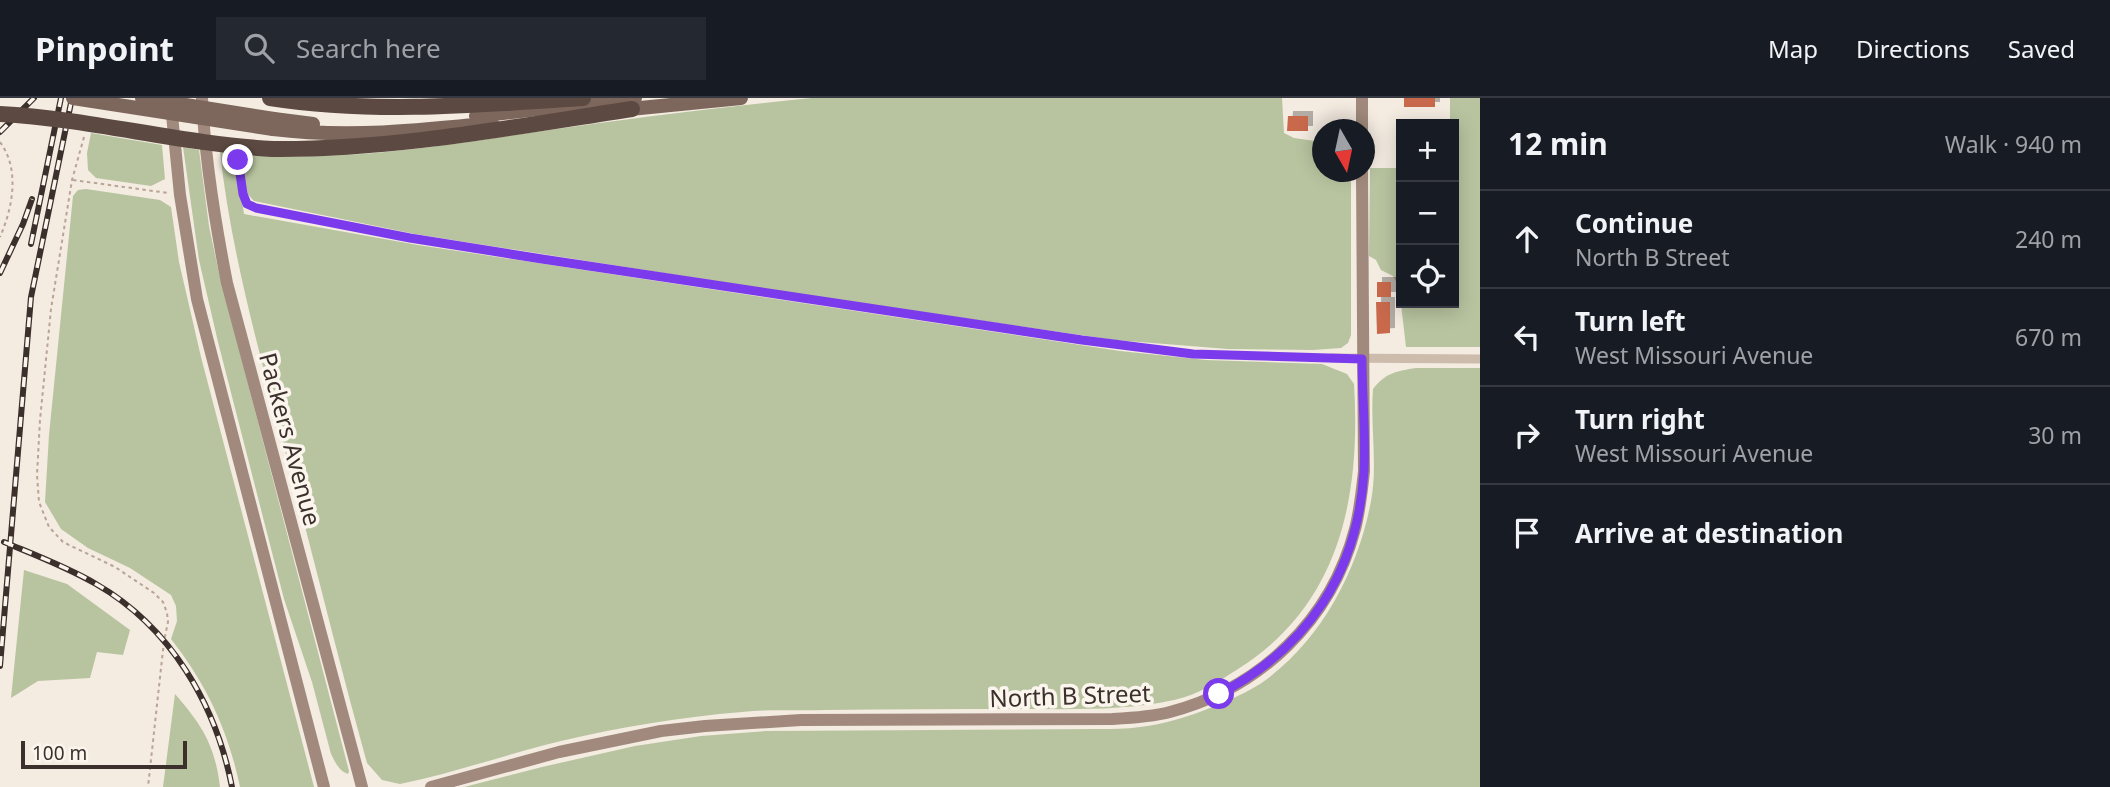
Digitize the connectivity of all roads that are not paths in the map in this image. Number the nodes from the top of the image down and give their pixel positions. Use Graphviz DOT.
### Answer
graph roads {
  1 [pos="73,98"];
  2 [pos="142,98"];
  3 [pos="170,98"];
  4 [pos="202,98"];
  5 [pos="583,98"];
  6 [pos="741,98"];
  7 [pos="1362,98"];
  8 [pos="275,99"];
  9 [pos="633,104"];
  10 [pos="0,114"];
  11 [pos="1362,119"];
  12 [pos="273,124"];
  13 [pos="1362,182"];
  14 [pos="1332,358"];
  15 [pos="1362,359"];
  16 [pos="1480,359"];
  17 [pos="324,787"];
  18 [pos="362,787"];
  19 [pos="431,787"];
  1 -- 12 [label="main road, bridge"];
  2 -- 12 [label="main road, bridge"];
  3 -- 17 [label="main road"];
  4 -- 18 [label="main road, Packers Avenue"];
  5 -- 8 [label="highway"];
  6 -- 9 [label="main road"];
  7 -- 11 [label="main road"];
  9 -- 10 [label="highway, bridge"];
  9 -- 12 [label="main road"];
  13 -- 15 [label="main road, North B Street"];
  14 -- 15 [label="street"];
  15 -- 16 [label="street"];
  15 -- 19 [label="main road, North B Street"];
}
